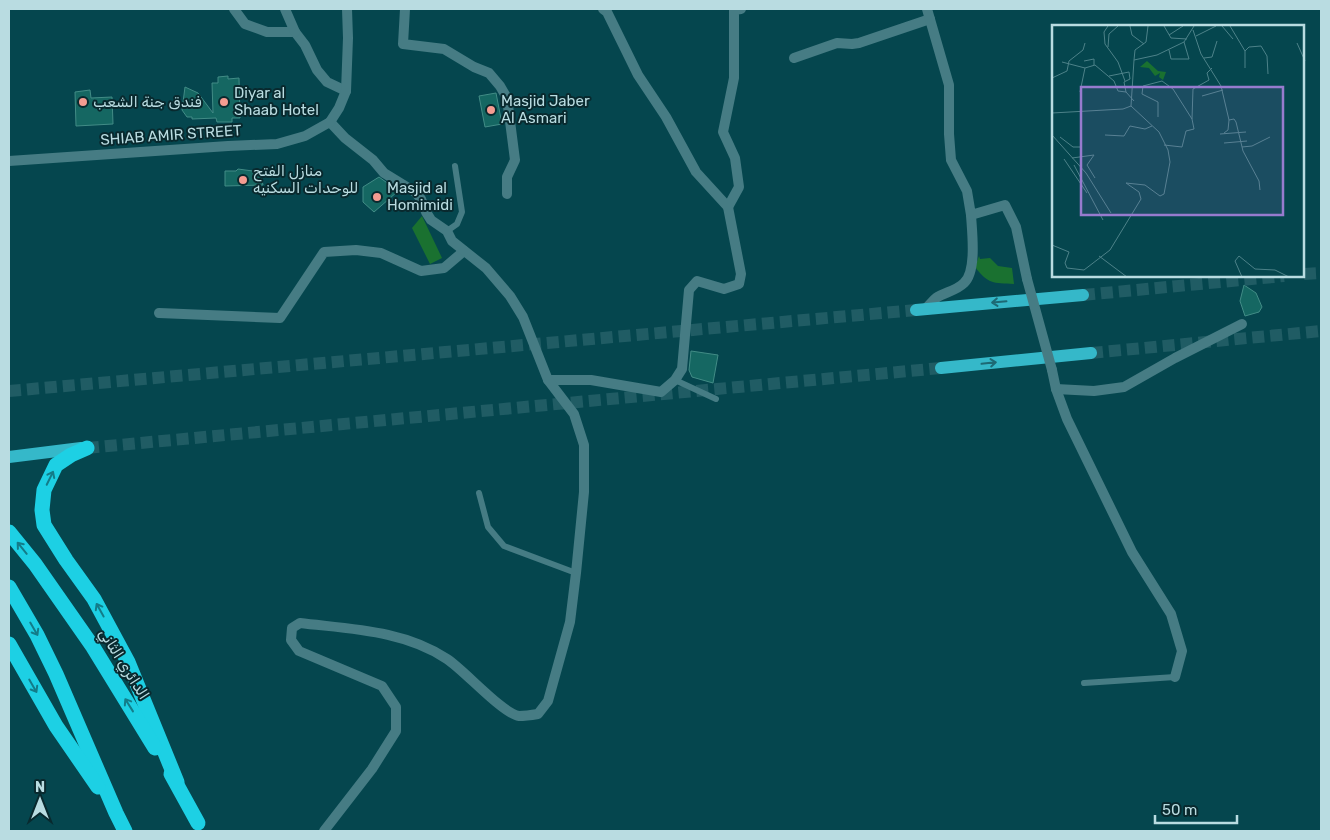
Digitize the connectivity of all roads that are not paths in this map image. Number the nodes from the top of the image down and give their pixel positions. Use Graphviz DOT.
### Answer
graph roads {
  1 [pos="234,9"];
  2 [pos="285,9"];
  3 [pos="347,9"];
  4 [pos="405,9"];
  5 [pos="603,9"];
  6 [pos="741,9"];
  7 [pos="928,14"];
  8 [pos="295,32"];
  9 [pos="794,58"];
  10 [pos="346,91"];
  11 [pos="330,122"];
  12 [pos="9,161"];
  13 [pos="455,166"];
  14 [pos="507,194"];
  15 [pos="728,207"];
  16 [pos="971,215"];
  17 [pos="447,231"];
  18 [pos="464,251"];
  19 [pos="1083,294"];
  20 [pos="920,309"];
  21 [pos="159,313"];
  22 [pos="1242,324"];
  23 [pos="1091,353"];
  24 [pos="941,368"];
  25 [pos="548,380"];
  26 [pos="675,380"];
  27 [pos="1056,389"];
  28 [pos="716,399"];
  29 [pos="88,448"];
  30 [pos="9,457"];
  31 [pos="480,493"];
  32 [pos="9,532"];
  33 [pos="576,573"];
  34 [pos="9,587"];
  35 [pos="9,644"];
  36 [pos="1175,677"];
  37 [pos="1084,683"];
  38 [pos="177,782"];
  39 [pos="116,813"];
  40 [pos="198,823"];
  41 [pos="125,831"];
  42 [pos="324,831"];
  1 -- 8 [label="street"];
  2 -- 8 [label="street"];
  3 -- 10 [label="street"];
  4 -- 14 [label="street"];
  5 -- 15 [label="street"];
  6 -- 15 [label="street"];
  7 -- 9 [label="street"];
  7 -- 16 [label="street"];
  8 -- 10 [label="street"];
  10 -- 11 [label="street"];
  11 -- 12 [label="street, SHIAB AMIR STREET"];
  11 -- 17 [label="street"];
  13 -- 17 [label="lane"];
  15 -- 26 [label="street"];
  16 -- 20 [label="street"];
  16 -- 27 [label="street, bridge"];
  17 -- 18 [label="street"];
  18 -- 21 [label="street"];
  18 -- 25 [label="street"];
  19 -- 20 [label="main road, one-way"];
  22 -- 27 [label="street"];
  24 -- 23 [label="main road, one-way"];
  25 -- 26 [label="street"];
  25 -- 33 [label="street"];
  26 -- 28 [label="lane"];
  27 -- 36 [label="street"];
  29 -- 30 [label="main road"];
  38 -- 29 [label="highway, one-way"];
  31 -- 33 [label="lane"];
  38 -- 32 [label="highway, الدائري الثاني, one-way"];
  33 -- 42 [label="street"];
  34 -- 39 [label="highway, one-way"];
  35 -- 39 [label="highway, one-way"];
  36 -- 37 [label="lane"];
  38 -- 40 [label="highway, الدائري الثاني"];
  39 -- 41 [label="highway"];
}
